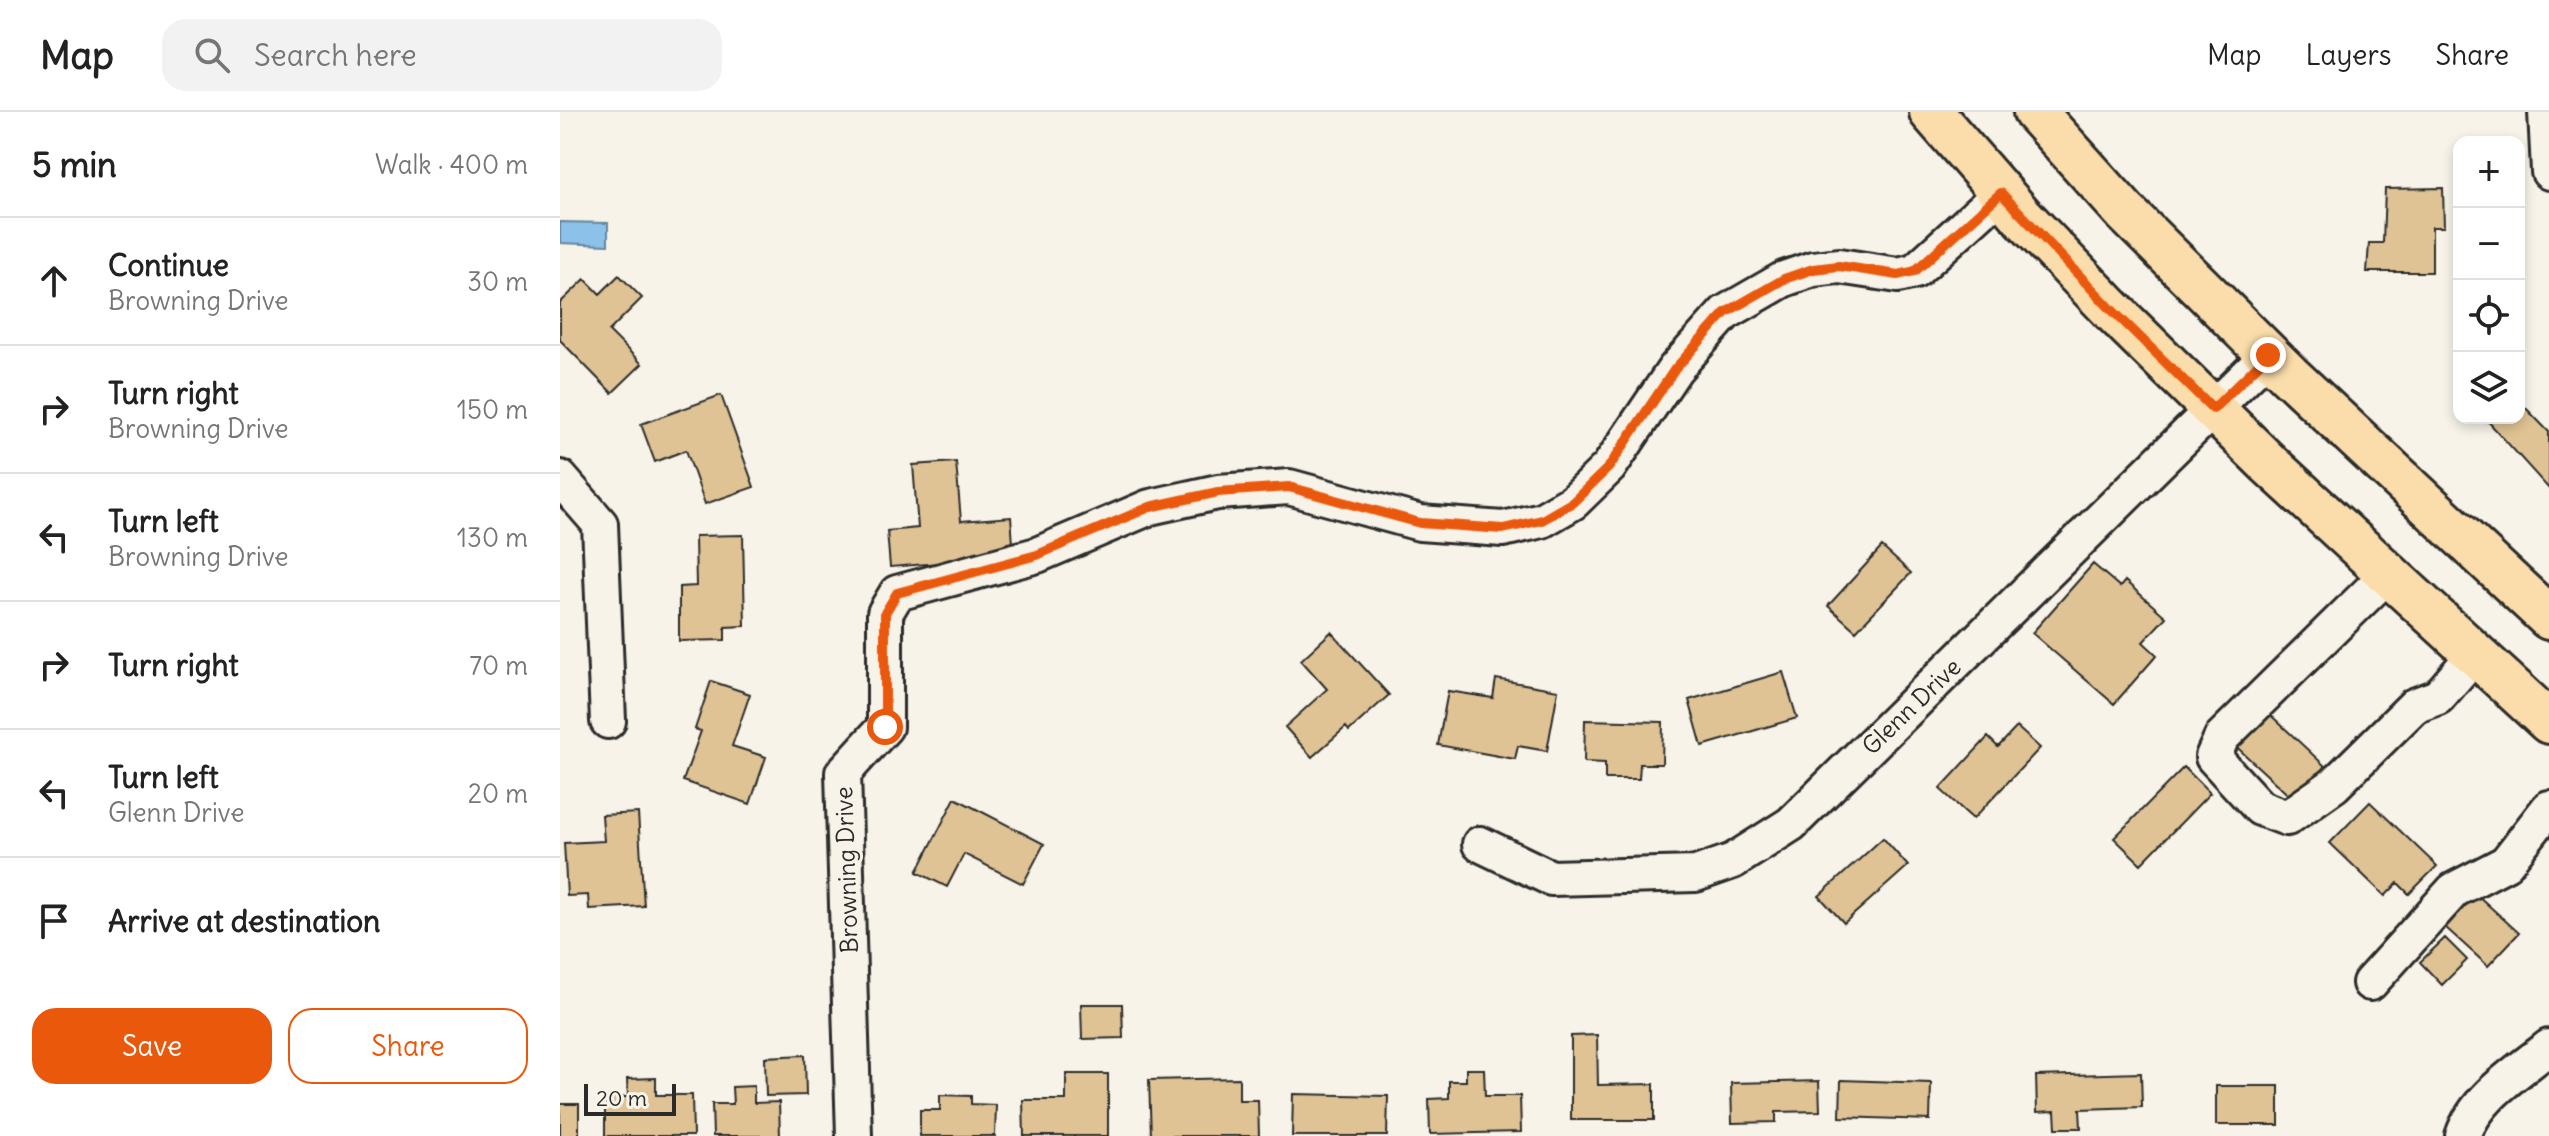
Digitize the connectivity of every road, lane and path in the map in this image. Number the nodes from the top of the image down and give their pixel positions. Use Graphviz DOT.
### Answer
graph roads {
  1 [pos="1931,112"];
  2 [pos="2035,112"];
  3 [pos="2546,112"];
  4 [pos="2549,172"];
  5 [pos="2001,193"];
  6 [pos="2268,355"];
  7 [pos="2213,409"];
  8 [pos="560,478"];
  9 [pos="2387,575"];
  10 [pos="2549,618"];
  11 [pos="2475,654"];
  12 [pos="608,721"];
  13 [pos="2549,722"];
  14 [pos="2549,808"];
  15 [pos="1480,844"];
  16 [pos="2370,983"];
  17 [pos="2549,1047"];
  18 [pos="854,1136"];
  19 [pos="2463,1136"];
  1 -- 5 [label="main road"];
  2 -- 6 [label="main road"];
  3 -- 4 [label="street"];
  5 -- 7 [label="main road"];
  5 -- 18 [label="street, Browning Drive"];
  6 -- 7 [label="street, Glenn Drive"];
  6 -- 10 [label="main road"];
  7 -- 9 [label="main road"];
  7 -- 15 [label="street, Glenn Drive"];
  8 -- 12 [label="street"];
  9 -- 11 [label="main road"];
  9 -- 11 [label="street"];
  11 -- 13 [label="main road"];
  14 -- 16 [label="street"];
  17 -- 19 [label="street"];
}
